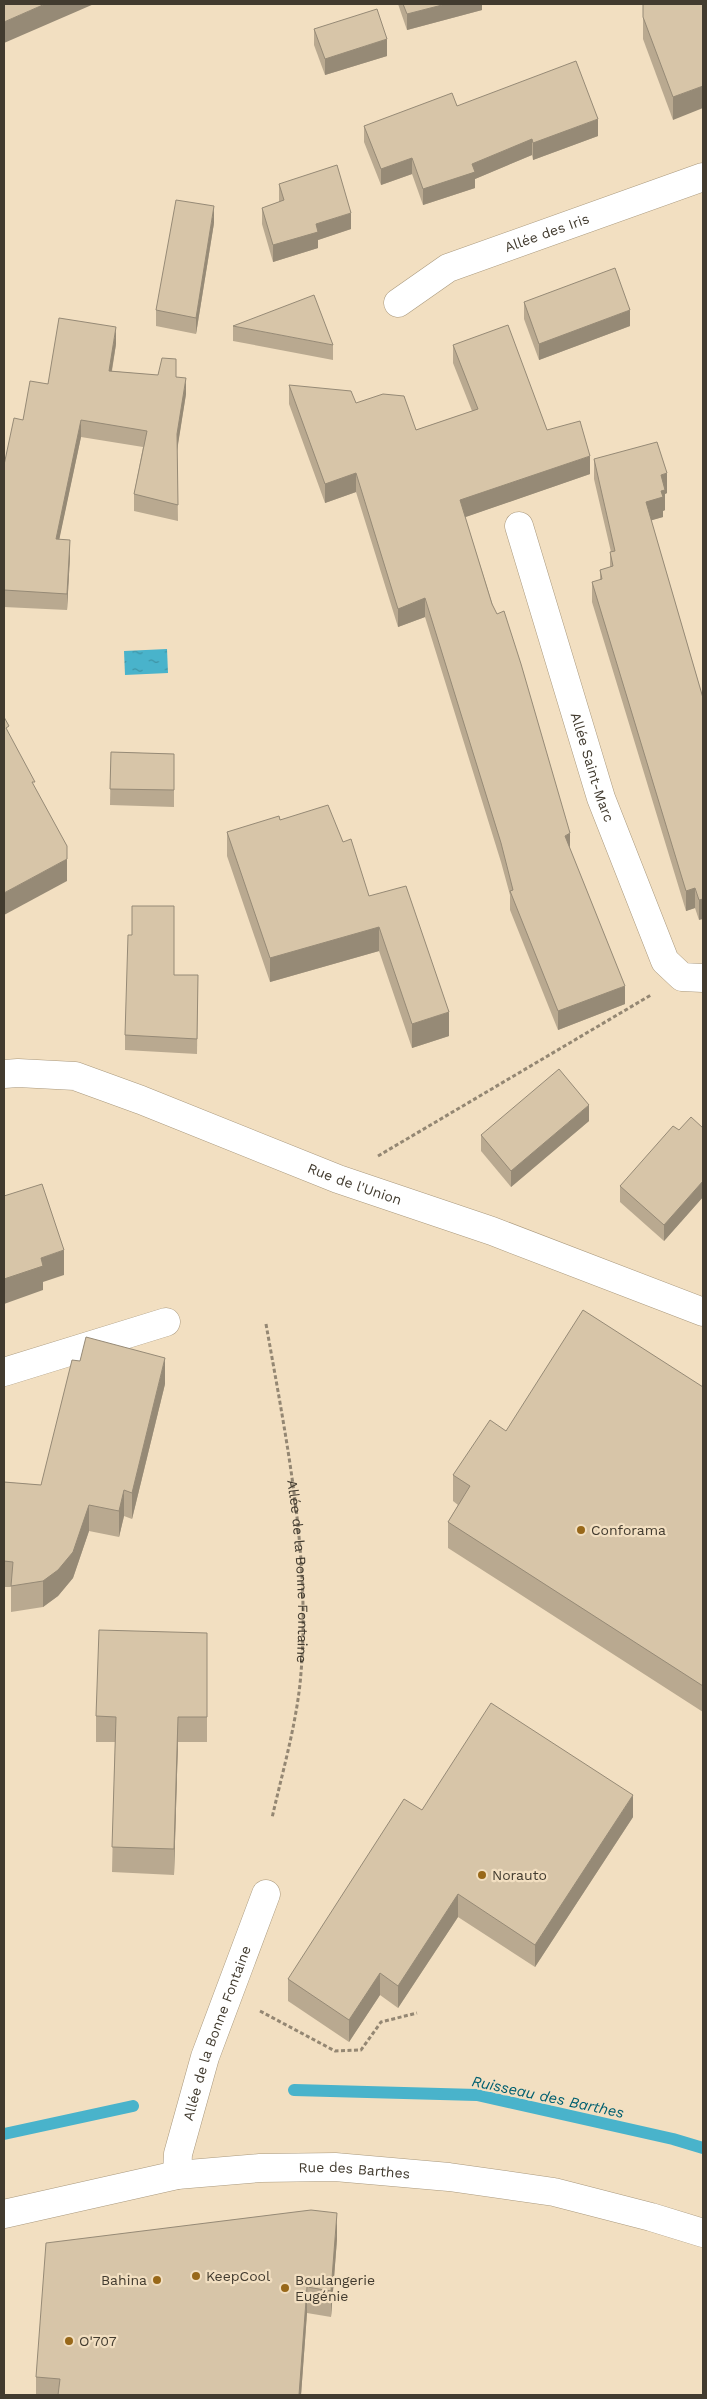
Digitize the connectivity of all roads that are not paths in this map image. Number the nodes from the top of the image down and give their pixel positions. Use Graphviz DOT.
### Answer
graph roads {
  1 [pos="703,177"];
  2 [pos="398,303"];
  3 [pos="519,526"];
  4 [pos="692,978"];
  5 [pos="4,1074"];
  6 [pos="703,1312"];
  7 [pos="166,1322"];
  8 [pos="4,1372"];
  9 [pos="266,1894"];
  10 [pos="177,2175"];
  11 [pos="4,2214"];
  12 [pos="703,2233"];
  1 -- 2 [label="street, Allée des Iris"];
  3 -- 4 [label="street, Allée Saint-Marc"];
  5 -- 6 [label="street, Rue de l'Union"];
  7 -- 8 [label="street"];
  9 -- 10 [label="street, Allée de la Bonne Fontaine"];
  10 -- 11 [label="street, Rue des Barthes"];
  10 -- 12 [label="street, Rue des Barthes"];
}
